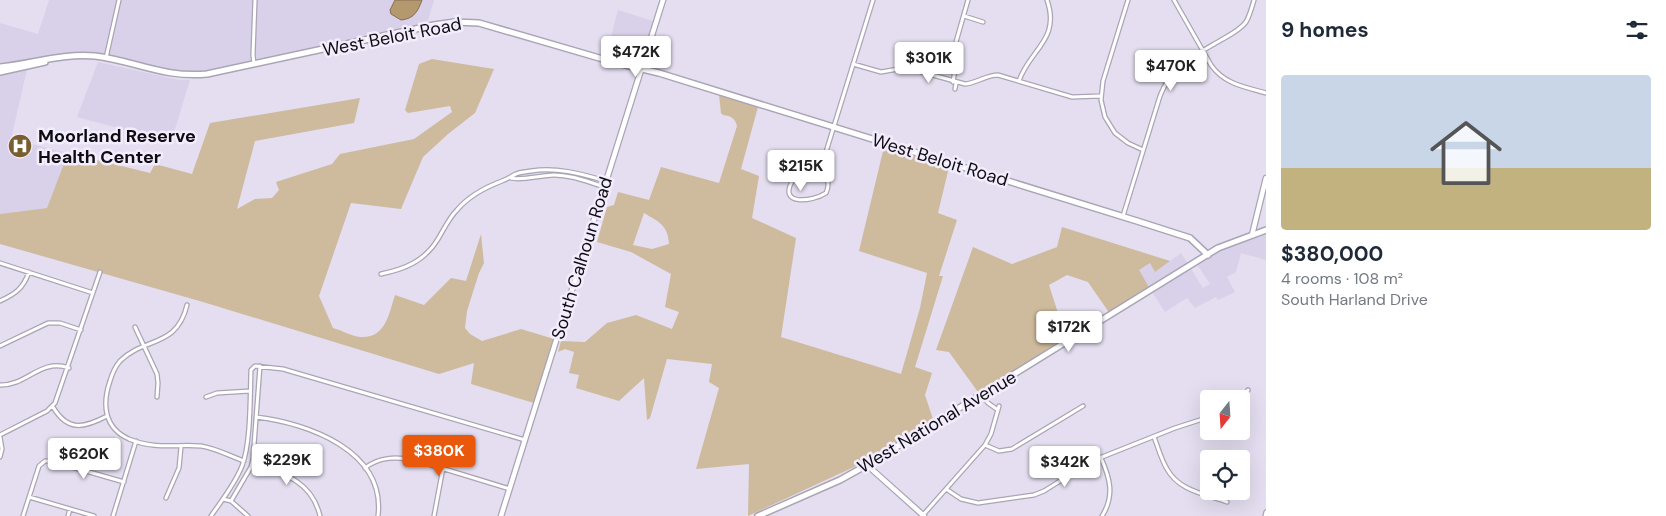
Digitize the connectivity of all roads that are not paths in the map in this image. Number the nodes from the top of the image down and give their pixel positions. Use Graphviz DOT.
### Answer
graph roads {
  1 [pos="120,0"];
  2 [pos="256,0"];
  3 [pos="663,0"];
  4 [pos="873,0"];
  5 [pos="968,0"];
  6 [pos="1047,0"];
  7 [pos="1128,0"];
  8 [pos="1174,0"];
  9 [pos="1254,0"];
  10 [pos="964,16"];
  11 [pos="983,22"];
  12 [pos="1203,51"];
  13 [pos="106,58"];
  14 [pos="52,59"];
  15 [pos="254,64"];
  16 [pos="854,64"];
  17 [pos="0,67"];
  18 [pos="641,69"];
  19 [pos="0,72"];
  20 [pos="1019,81"];
  21 [pos="954,82"];
  22 [pos="955,89"];
  23 [pos="1266,93"];
  24 [pos="1100,96"];
  25 [pos="834,127"];
  26 [pos="1143,150"];
  27 [pos="821,168"];
  28 [pos="535,170"];
  29 [pos="560,170"];
  30 [pos="560,175"];
  31 [pos="536,176"];
  32 [pos="511,178"];
  33 [pos="1266,178"];
  34 [pos="606,181"];
  35 [pos="604,187"];
  36 [pos="1123,216"];
  37 [pos="1266,230"];
  38 [pos="1252,235"];
  39 [pos="1208,255"];
  40 [pos="0,263"];
  41 [pos="29,272"];
  42 [pos="100,272"];
  43 [pos="381,274"];
  44 [pos="93,294"];
  45 [pos="0,302"];
  46 [pos="187,305"];
  47 [pos="135,327"];
  48 [pos="81,330"];
  49 [pos="0,346"];
  50 [pos="144,347"];
  51 [pos="258,366"];
  52 [pos="68,368"];
  53 [pos="0,385"];
  54 [pos="250,391"];
  55 [pos="981,395"];
  56 [pos="156,397"];
  57 [pos="206,398"];
  58 [pos="1083,406"];
  59 [pos="53,407"];
  60 [pos="107,416"];
  61 [pos="256,417"];
  62 [pos="1200,420"];
  63 [pos="0,436"];
  64 [pos="1154,436"];
  65 [pos="525,440"];
  66 [pos="136,441"];
  67 [pos="985,445"];
  68 [pos="180,446"];
  69 [pos="0,457"];
  70 [pos="1101,458"];
  71 [pos="244,461"];
  72 [pos="252,463"];
  73 [pos="867,465"];
  74 [pos="365,468"];
  75 [pos="443,468"];
  76 [pos="124,482"];
  77 [pos="510,489"];
  78 [pos="946,489"];
  79 [pos="29,497"];
  80 [pos="166,498"];
  81 [pos="223,499"];
  82 [pos="231,501"];
  83 [pos="1227,502"];
  84 [pos="70,509"];
  85 [pos="1266,512"];
  86 [pos="23,516"];
  87 [pos="68,516"];
  88 [pos="94,516"];
  89 [pos="113,516"];
  90 [pos="211,516"];
  91 [pos="248,516"];
  92 [pos="320,516"];
  93 [pos="378,516"];
  94 [pos="434,516"];
  95 [pos="501,516"];
  96 [pos="758,516"];
  97 [pos="923,516"];
  98 [pos="1102,516"];
  99 [pos="1265,516"];
  1 -- 13 [label="street"];
  2 -- 15 [label="street"];
  3 -- 18 [label="street, South Calhoun Road"];
  4 -- 16 [label="street"];
  5 -- 10 [label="street"];
  6 -- 20 [label="street"];
  7 -- 24 [label="street"];
  8 -- 12 [label="street"];
  9 -- 12 [label="street"];
  10 -- 11 [label="street"];
  10 -- 21 [label="street"];
  12 -- 23 [label="street"];
  12 -- 26 [label="street"];
  13 -- 14 [label="main road, West Beloit Road"];
  13 -- 15 [label="main road, West Beloit Road"];
  14 -- 17 [label="main road, West Beloit Road"];
  14 -- 19 [label="main road, West Beloit Road"];
  15 -- 18 [label="main road, West Beloit Road"];
  16 -- 21 [label="street"];
  16 -- 25 [label="street"];
  18 -- 25 [label="main road, West Beloit Road"];
  18 -- 34 [label="street, South Calhoun Road"];
  20 -- 21 [label="street"];
  20 -- 24 [label="street"];
  21 -- 22 [label="street"];
  24 -- 26 [label="street"];
  25 -- 27 [label="street"];
  25 -- 36 [label="main road, West Beloit Road"];
  26 -- 36 [label="street"];
  27 -- 27 [label="street"];
  28 -- 29 [label="street"];
  28 -- 31 [label="street"];
  28 -- 32 [label="street"];
  29 -- 30 [label="street"];
  29 -- 34 [label="street"];
  30 -- 31 [label="street"];
  30 -- 35 [label="street"];
  31 -- 32 [label="street"];
  32 -- 43 [label="street"];
  33 -- 38 [label="street"];
  34 -- 35 [label="street, South Calhoun Road"];
  35 -- 65 [label="street, South Calhoun Road"];
  36 -- 39 [label="main road, West Beloit Road"];
  37 -- 38 [label="main road, West National Avenue"];
  38 -- 39 [label="main road, West National Avenue"];
  39 -- 55 [label="main road, West National Avenue"];
  40 -- 41 [label="street"];
  41 -- 44 [label="street"];
  41 -- 45 [label="street"];
  42 -- 44 [label="street"];
  44 -- 48 [label="street"];
  46 -- 50 [label="street"];
  47 -- 50 [label="street"];
  48 -- 49 [label="street"];
  48 -- 52 [label="street"];
  50 -- 56 [label="street"];
  50 -- 60 [label="street"];
  51 -- 54 [label="street"];
  51 -- 61 [label="street"];
  51 -- 65 [label="street"];
  52 -- 53 [label="street"];
  52 -- 59 [label="street"];
  54 -- 57 [label="street"];
  54 -- 71 [label="street"];
  55 -- 67 [label="street"];
  55 -- 73 [label="main road, West National Avenue"];
  58 -- 67 [label="street"];
  59 -- 60 [label="street"];
  59 -- 63 [label="street"];
  60 -- 66 [label="street"];
  61 -- 72 [label="street"];
  61 -- 74 [label="street"];
  62 -- 64 [label="street"];
  63 -- 69 [label="street"];
  64 -- 70 [label="street"];
  64 -- 83 [label="street"];
  65 -- 77 [label="street, South Calhoun Road"];
  66 -- 68 [label="street"];
  66 -- 76 [label="street"];
  67 -- 78 [label="street"];
  68 -- 71 [label="street"];
  68 -- 80 [label="street"];
  70 -- 78 [label="street"];
  70 -- 98 [label="street"];
  71 -- 81 [label="street"];
  72 -- 82 [label="street"];
  72 -- 92 [label="street"];
  73 -- 96 [label="main road, West National Avenue"];
  73 -- 97 [label="street"];
  74 -- 75 [label="street"];
  74 -- 93 [label="street"];
  75 -- 77 [label="street"];
  75 -- 94 [label="street"];
  76 -- 79 [label="street"];
  76 -- 89 [label="street"];
  77 -- 95 [label="street, South Calhoun Road"];
  78 -- 97 [label="street"];
  79 -- 84 [label="street"];
  79 -- 86 [label="street"];
  81 -- 82 [label="street"];
  81 -- 90 [label="street"];
  82 -- 91 [label="street"];
  84 -- 87 [label="street"];
  84 -- 88 [label="street"];
  85 -- 99 [label="street"];
}
